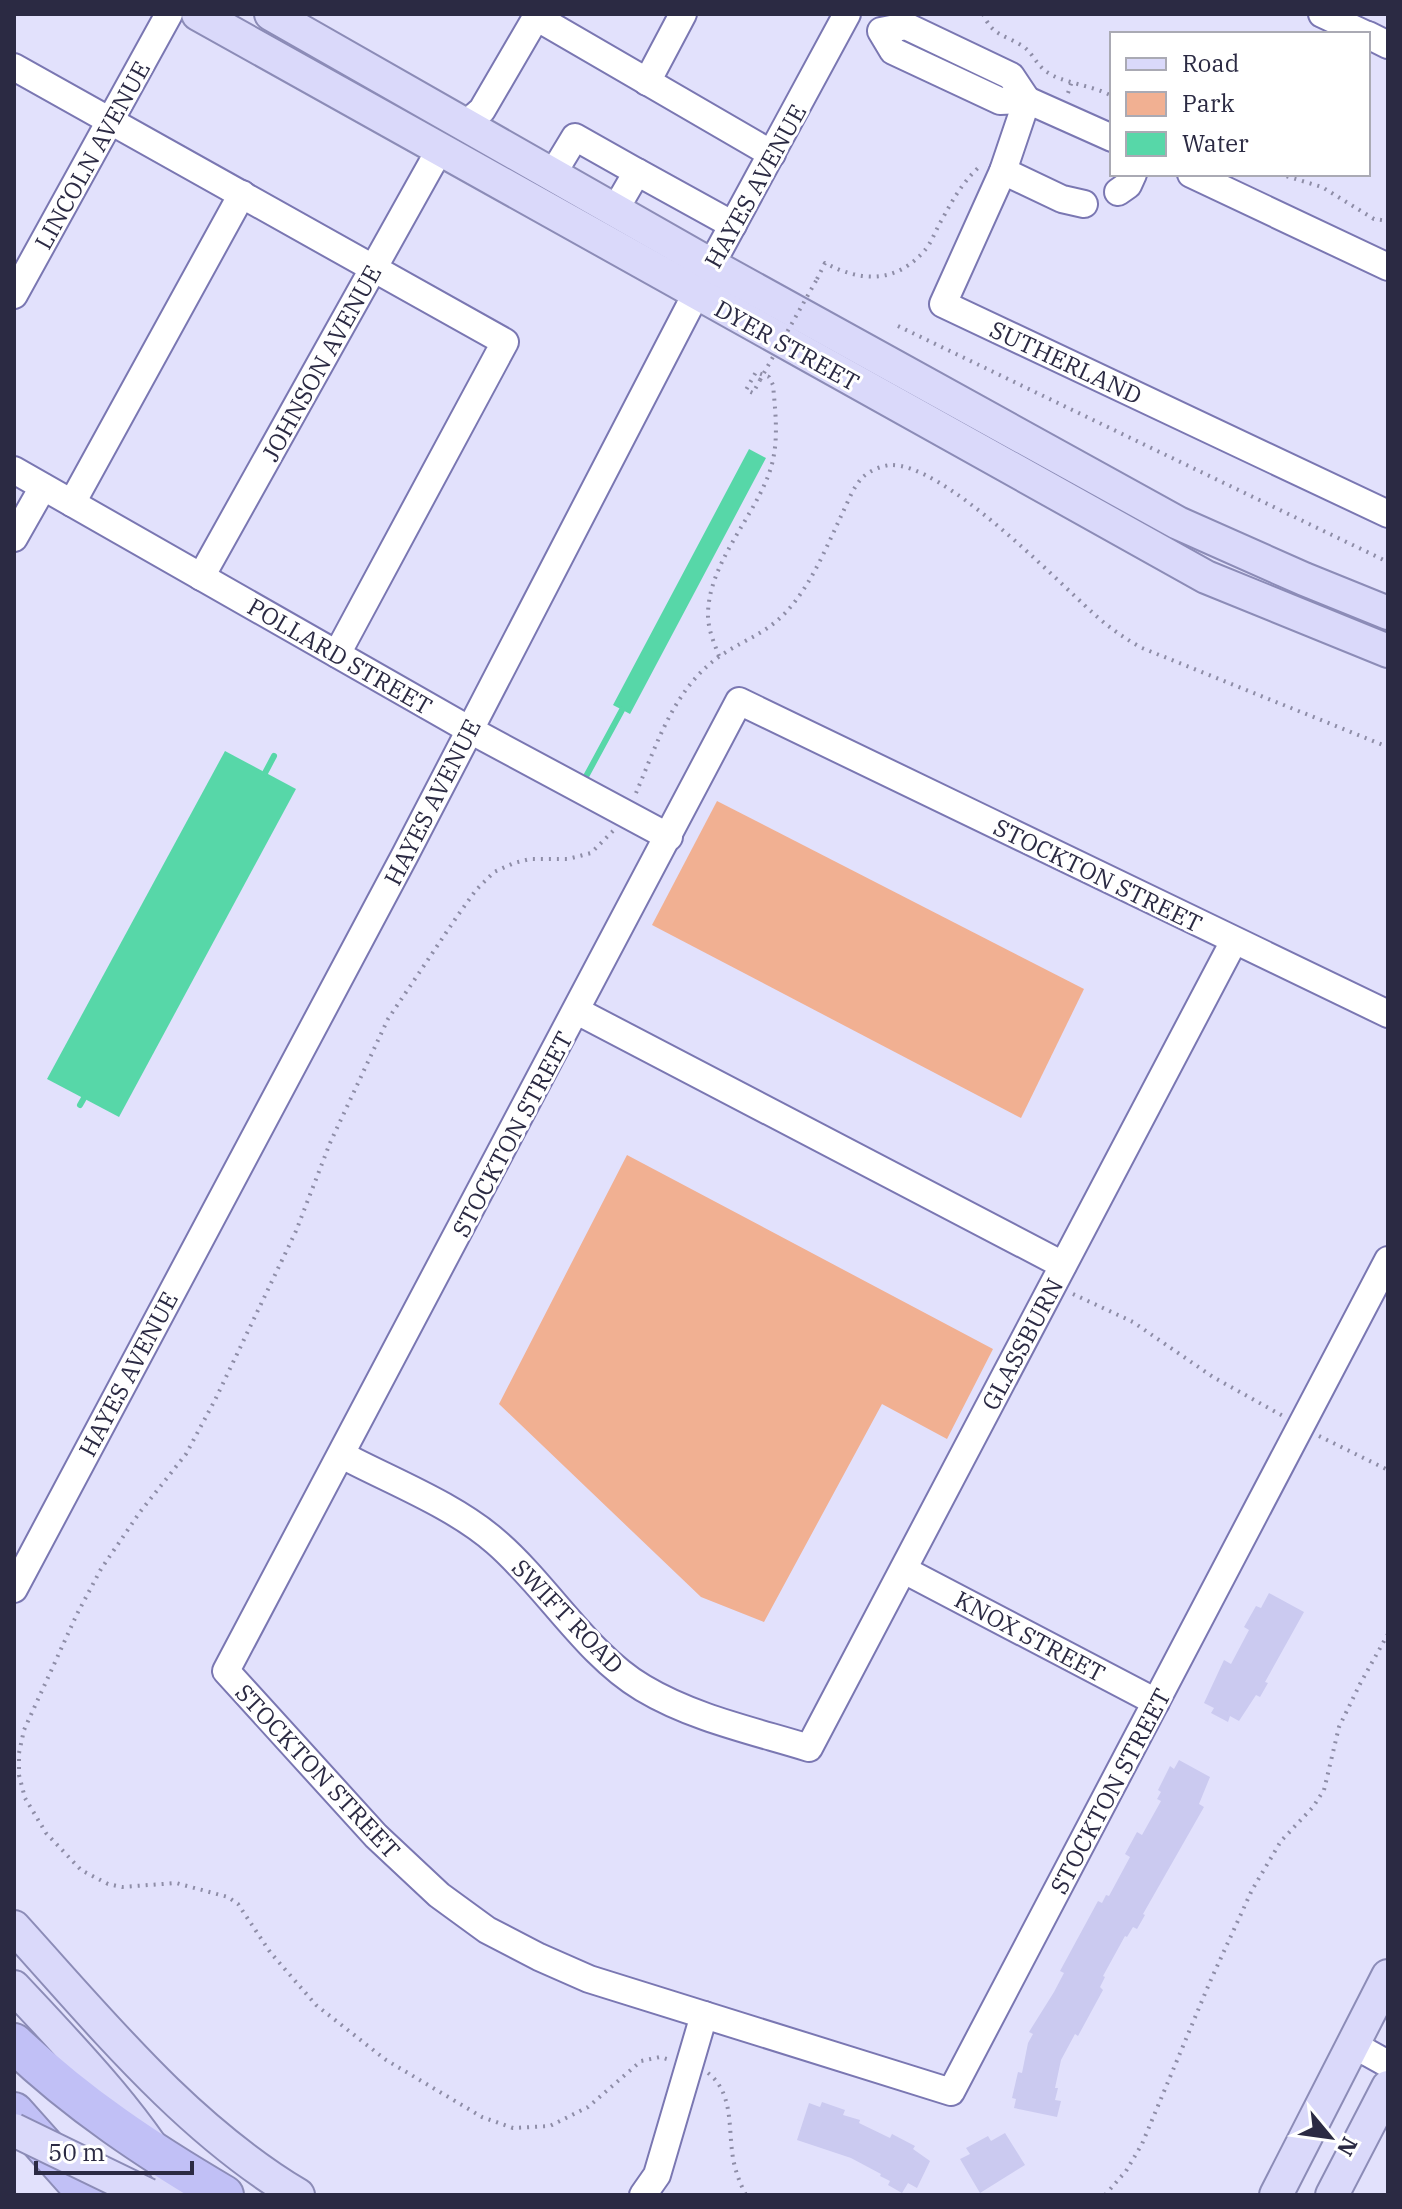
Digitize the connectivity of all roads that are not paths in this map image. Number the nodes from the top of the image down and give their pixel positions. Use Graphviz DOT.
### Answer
graph roads {
  1 [pos="169,14"];
  2 [pos="198,14"];
  3 [pos="236,14"];
  4 [pos="271,14"];
  5 [pos="683,14"];
  6 [pos="1322,14"];
  7 [pos="846,15"];
  8 [pos="537,16"];
  9 [pos="1360,32"];
  10 [pos="355,62"];
  11 [pos="14,67"];
  12 [pos="647,82"];
  13 [pos="1027,100"];
  14 [pos="111,121"];
  15 [pos="465,125"];
  16 [pos="1110,137"];
  17 [pos="440,149"];
  18 [pos="772,154"];
  19 [pos="994,166"];
  20 [pos="637,172"];
  21 [pos="552,175"];
  22 [pos="1195,176"];
  23 [pos="242,194"];
  24 [pos="1084,204"];
  25 [pos="615,210"];
  26 [pos="733,225"];
  27 [pos="711,265"];
  28 [pos="374,267"];
  29 [pos="1388,267"];
  30 [pos="696,294"];
  31 [pos="14,295"];
  32 [pos="14,470"];
  33 [pos="43,487"];
  34 [pos="72,503"];
  35 [pos="1388,514"];
  36 [pos="14,538"];
  37 [pos="201,577"];
  38 [pos="1388,613"];
  39 [pos="1388,651"];
  40 [pos="337,654"];
  41 [pos="470,730"];
  42 [pos="669,837"];
  43 [pos="1234,941"];
  44 [pos="577,1011"];
  45 [pos="1388,1014"];
  46 [pos="1388,1260"];
  47 [pos="1058,1275"];
  48 [pos="342,1455"];
  49 [pos="904,1570"];
  50 [pos="14,1589"];
  51 [pos="1156,1702"];
  52 [pos="809,1748"];
  53 [pos="14,1927"];
  54 [pos="1388,1976"];
  55 [pos="14,1987"];
  56 [pos="704,2015"];
  57 [pos="14,2043"];
  58 [pos="1352,2044"];
  59 [pos="1388,2064"];
  60 [pos="1388,2087"];
  61 [pos="14,2112"];
  62 [pos="14,2130"];
  63 [pos="653,2188"];
  64 [pos="88,2195"];
  65 [pos="148,2195"];
  66 [pos="182,2195"];
  67 [pos="224,2195"];
  68 [pos="298,2195"];
  69 [pos="1276,2195"];
  70 [pos="1332,2195"];
  1 -- 14 [label="street, LINCOLN AVENUE"];
  2 -- 17 [label="main road, DYER STREET"];
  3 -- 10 [label="main road"];
  4 -- 10 [label="main road, DYER STREET"];
  5 -- 12 [label="street"];
  6 -- 9 [label="street"];
  7 -- 13 [label="street"];
  7 -- 18 [label="street, HAYES AVENUE"];
  8 -- 12 [label="street"];
  8 -- 15 [label="street"];
  10 -- 15 [label="main road, DYER STREET"];
  11 -- 14 [label="street"];
  12 -- 18 [label="street"];
  13 -- 16 [label="street"];
  13 -- 19 [label="street, SUTHERLAND"];
  14 -- 23 [label="street"];
  14 -- 31 [label="street, LINCOLN AVENUE"];
  15 -- 21 [label="main road, DYER STREET"];
  17 -- 28 [label="street, JOHNSON AVENUE"];
  17 -- 30 [label="main road, DYER STREET"];
  18 -- 26 [label="street, HAYES AVENUE"];
  19 -- 24 [label="street"];
  19 -- 35 [label="street, SUTHERLAND"];
  20 -- 21 [label="street"];
  20 -- 25 [label="street"];
  20 -- 26 [label="street"];
  21 -- 25 [label="main road, DYER STREET"];
  22 -- 29 [label="street"];
  23 -- 28 [label="street"];
  23 -- 34 [label="street"];
  25 -- 27 [label="main road, DYER STREET"];
  26 -- 27 [label="street, HAYES AVENUE"];
  27 -- 30 [label="street, HAYES AVENUE"];
  27 -- 38 [label="main road, DYER STREET"];
  28 -- 37 [label="street, JOHNSON AVENUE"];
  28 -- 40 [label="street"];
  30 -- 39 [label="main road, DYER STREET"];
  30 -- 41 [label="street, HAYES AVENUE"];
  32 -- 33 [label="street, POLLARD STREET"];
  33 -- 34 [label="street, POLLARD STREET"];
  33 -- 36 [label="street"];
  34 -- 37 [label="street, POLLARD STREET"];
  37 -- 40 [label="street, POLLARD STREET"];
  40 -- 41 [label="street, POLLARD STREET"];
  41 -- 42 [label="street, POLLARD STREET"];
  41 -- 50 [label="street, HAYES AVENUE"];
  42 -- 43 [label="street, STOCKTON STREET"];
  42 -- 44 [label="street, STOCKTON STREET"];
  43 -- 45 [label="street, STOCKTON STREET"];
  43 -- 47 [label="street, GLASSBURN"];
  44 -- 47 [label="street"];
  44 -- 48 [label="street, STOCKTON STREET"];
  46 -- 51 [label="street, STOCKTON STREET"];
  47 -- 49 [label="street, GLASSBURN"];
  48 -- 52 [label="street, SWIFT ROAD"];
  48 -- 56 [label="street, STOCKTON STREET"];
  49 -- 51 [label="street, KNOX STREET"];
  49 -- 52 [label="street, GLASSBURN"];
  51 -- 56 [label="street, STOCKTON STREET"];
  53 -- 68 [label="main road"];
  54 -- 58 [label="main road"];
  55 -- 66 [label="main road"];
  56 -- 63 [label="street"];
  57 -- 67 [label="highway"];
  58 -- 59 [label="street"];
  58 -- 69 [label="main road"];
  60 -- 70 [label="main road"];
  61 -- 64 [label="highway"];
  62 -- 65 [label="main road, bridge"];
}
